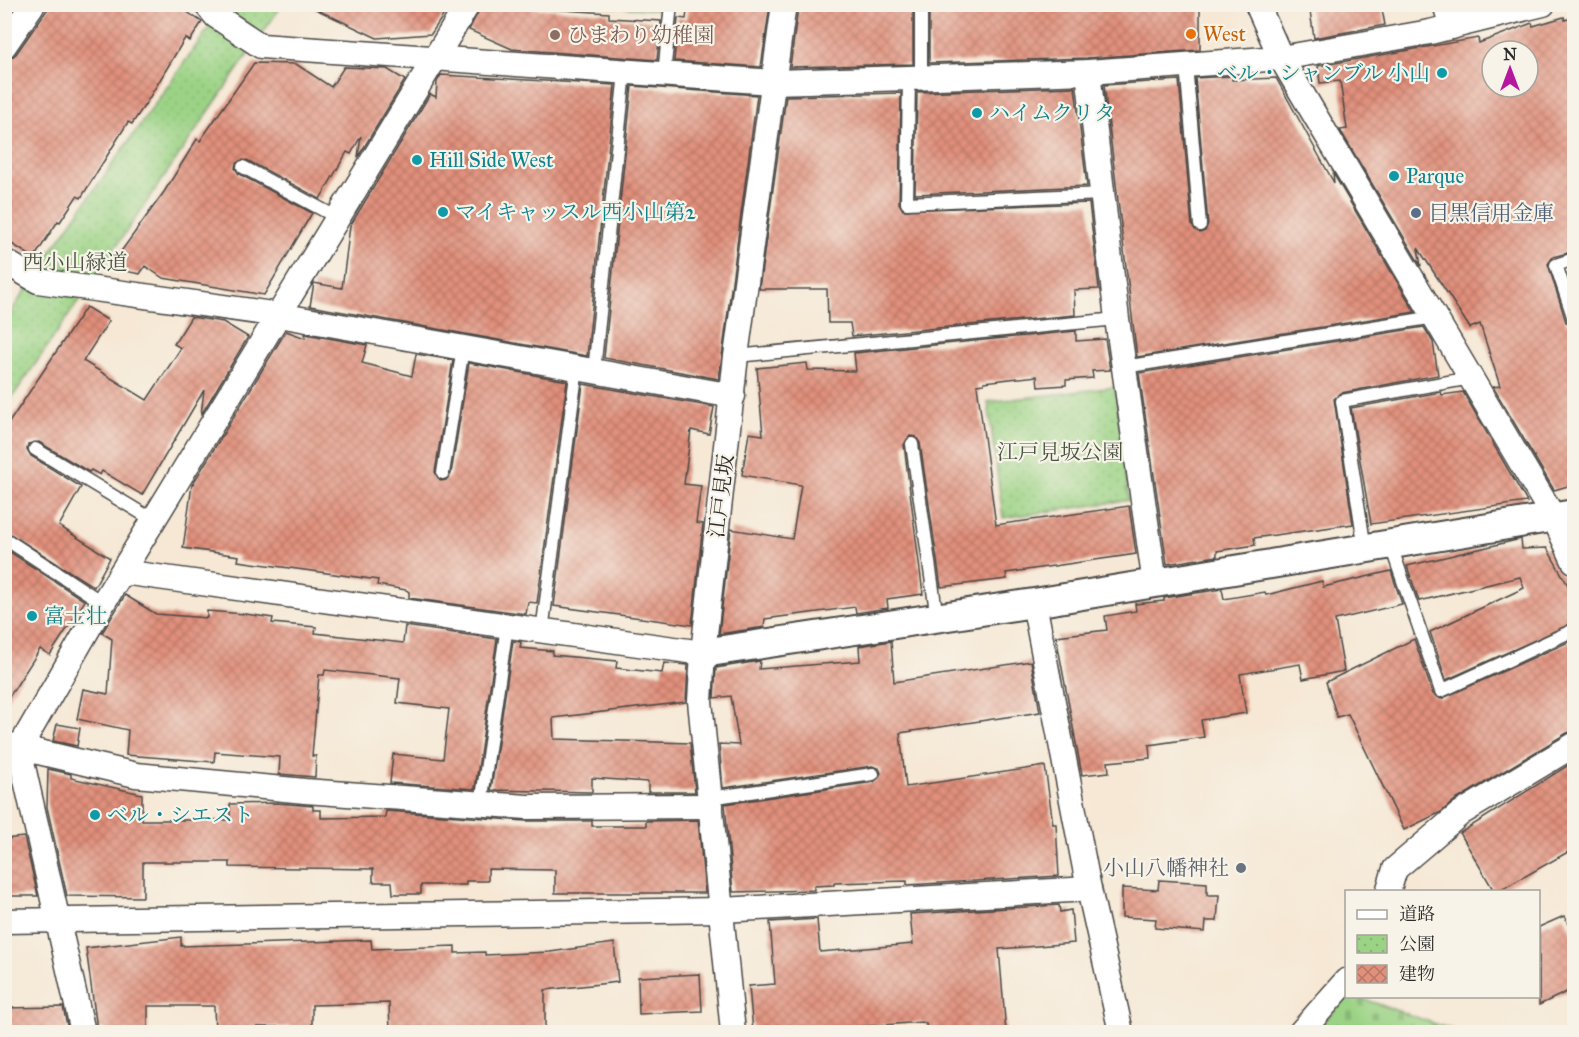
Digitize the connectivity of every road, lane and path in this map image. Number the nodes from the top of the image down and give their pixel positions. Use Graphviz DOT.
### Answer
graph roads {
  1 [pos="206,4"];
  2 [pos="468,4"];
  3 [pos="670,4"];
  4 [pos="784,4"];
  5 [pos="921,4"];
  6 [pos="1257,4"];
  7 [pos="1445,4"];
  8 [pos="1543,4"];
  9 [pos="32,5"];
  10 [pos="1452,27"];
  11 [pos="4,46"];
  12 [pos="436,57"];
  13 [pos="1281,58"];
  14 [pos="1186,65"];
  15 [pos="625,72"];
  16 [pos="1088,72"];
  17 [pos="664,75"];
  18 [pos="915,78"];
  19 [pos="773,82"];
  20 [pos="243,167"];
  21 [pos="1102,194"];
  22 [pos="338,218"];
  23 [pos="1200,225"];
  24 [pos="1575,259"];
  25 [pos="4,261"];
  26 [pos="279,315"];
  27 [pos="1435,317"];
  28 [pos="1117,319"];
  29 [pos="1575,320"];
  30 [pos="462,348"];
  31 [pos="736,356"];
  32 [pos="1124,367"];
  33 [pos="586,370"];
  34 [pos="1471,378"];
  35 [pos="733,396"];
  36 [pos="912,444"];
  37 [pos="35,449"];
  38 [pos="443,473"];
  39 [pos="1564,516"];
  40 [pos="153,520"];
  41 [pos="4,538"];
  42 [pos="1378,548"];
  43 [pos="1575,561"];
  44 [pos="122,572"];
  45 [pos="1155,584"];
  46 [pos="103,603"];
  47 [pos="1034,603"];
  48 [pos="937,618"];
  49 [pos="507,626"];
  50 [pos="1575,630"];
  51 [pos="542,631"];
  52 [pos="703,653"];
  53 [pos="12,746"];
  54 [pos="1575,746"];
  55 [pos="873,774"];
  56 [pos="711,802"];
  57 [pos="481,804"];
  58 [pos="1089,889"];
  59 [pos="1388,890"];
  60 [pos="722,910"];
  61 [pos="4,921"];
  62 [pos="55,921"];
  63 [pos="1345,983"];
  64 [pos="82,1032"];
  65 [pos="733,1032"];
  66 [pos="1122,1032"];
  67 [pos="1301,1032"];
  1 -- 12 [label="street"];
  2 -- 12 [label="street"];
  3 -- 17 [label="lane"];
  4 -- 19 [label="street, 江戸見坂"];
  5 -- 18 [label="lane"];
  6 -- 13 [label="street"];
  7 -- 10 [label="street"];
  8 -- 10 [label="street"];
  9 -- 11 [label="street"];
  10 -- 13 [label="street"];
  12 -- 15 [label="street"];
  12 -- 22 [label="street"];
  13 -- 14 [label="street"];
  13 -- 27 [label="street"];
  14 -- 16 [label="street"];
  14 -- 23 [label="lane"];
  15 -- 17 [label="street"];
  15 -- 33 [label="lane"];
  16 -- 18 [label="street"];
  16 -- 21 [label="street"];
  17 -- 19 [label="street"];
  18 -- 19 [label="street"];
  18 -- 21 [label="lane"];
  19 -- 31 [label="street, 江戸見坂"];
  20 -- 22 [label="lane"];
  21 -- 28 [label="street"];
  22 -- 26 [label="street"];
  24 -- 29 [label="lane"];
  25 -- 26 [label="street"];
  26 -- 30 [label="street"];
  26 -- 40 [label="street"];
  27 -- 32 [label="lane"];
  27 -- 34 [label="street"];
  28 -- 31 [label="lane"];
  28 -- 32 [label="street"];
  30 -- 33 [label="street"];
  30 -- 38 [label="lane"];
  31 -- 35 [label="street, 江戸見坂"];
  32 -- 45 [label="street"];
  33 -- 35 [label="street"];
  33 -- 51 [label="lane"];
  34 -- 39 [label="street"];
  34 -- 42 [label="lane"];
  35 -- 52 [label="street, 江戸見坂"];
  36 -- 48 [label="lane"];
  37 -- 40 [label="lane"];
  39 -- 42 [label="street"];
  39 -- 43 [label="street"];
  40 -- 44 [label="street"];
  41 -- 46 [label="lane"];
  42 -- 45 [label="street"];
  42 -- 50 [label="lane"];
  44 -- 46 [label="street"];
  44 -- 49 [label="street"];
  45 -- 47 [label="street"];
  46 -- 53 [label="street"];
  47 -- 48 [label="street"];
  47 -- 58 [label="street"];
  48 -- 52 [label="street"];
  49 -- 51 [label="street"];
  49 -- 57 [label="lane"];
  51 -- 52 [label="street"];
  52 -- 56 [label="street, 江戸見坂"];
  53 -- 57 [label="street"];
  53 -- 62 [label="street"];
  54 -- 59 [label="street"];
  55 -- 56 [label="lane"];
  56 -- 57 [label="street"];
  56 -- 60 [label="street, 江戸見坂"];
  58 -- 60 [label="street"];
  58 -- 66 [label="street"];
  60 -- 62 [label="street"];
  60 -- 65 [label="street, 江戸見坂"];
  61 -- 62 [label="street"];
  62 -- 64 [label="street"];
  63 -- 67 [label="street"];
}
